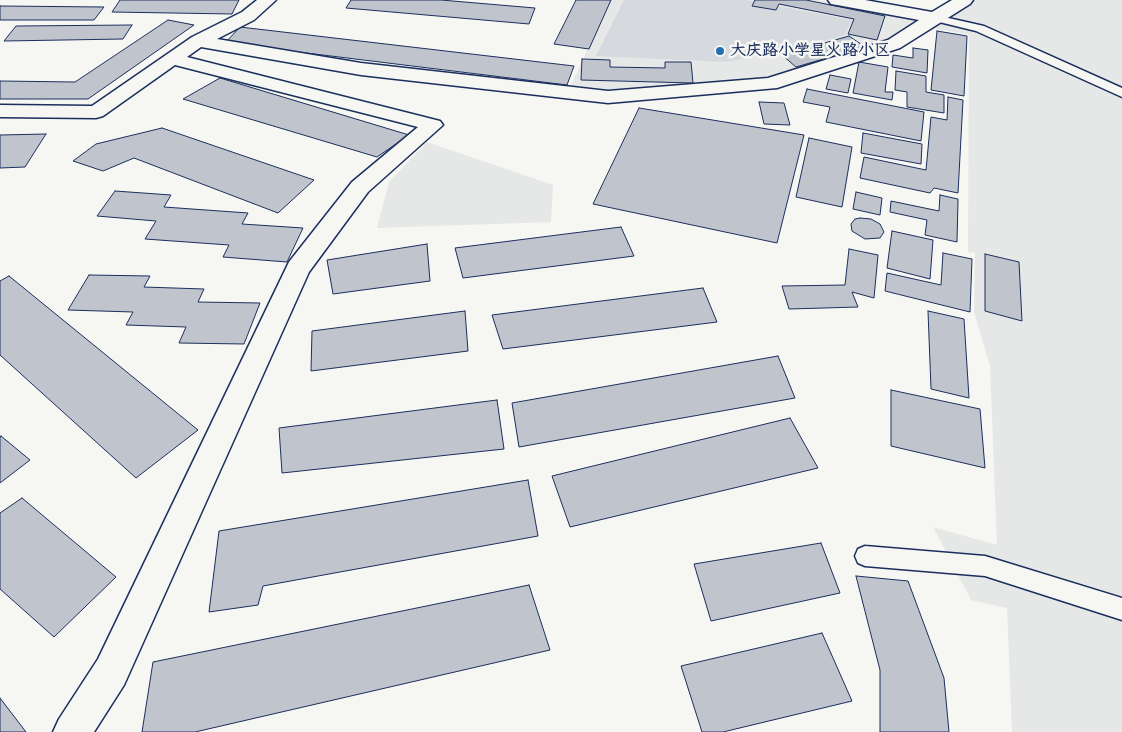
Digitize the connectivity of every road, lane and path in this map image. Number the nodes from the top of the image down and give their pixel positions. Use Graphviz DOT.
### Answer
graph roads {
  1 [pos="267,0"];
  2 [pos="837,0"];
  3 [pos="964,0"];
  4 [pos="935,18"];
  5 [pos="198,41"];
  6 [pos="172,59"];
  7 [pos="1122,93"];
  8 [pos="0,111"];
  9 [pos="865,556"];
  10 [pos="1122,609"];
  11 [pos="72,732"];
  1 -- 5 [label="street"];
  2 -- 4 [label="street"];
  3 -- 4 [label="street"];
  4 -- 5 [label="street"];
  4 -- 7 [label="lane"];
  5 -- 6 [label="street"];
  6 -- 8 [label="street"];
  6 -- 11 [label="street"];
  9 -- 10 [label="lane"];
}
